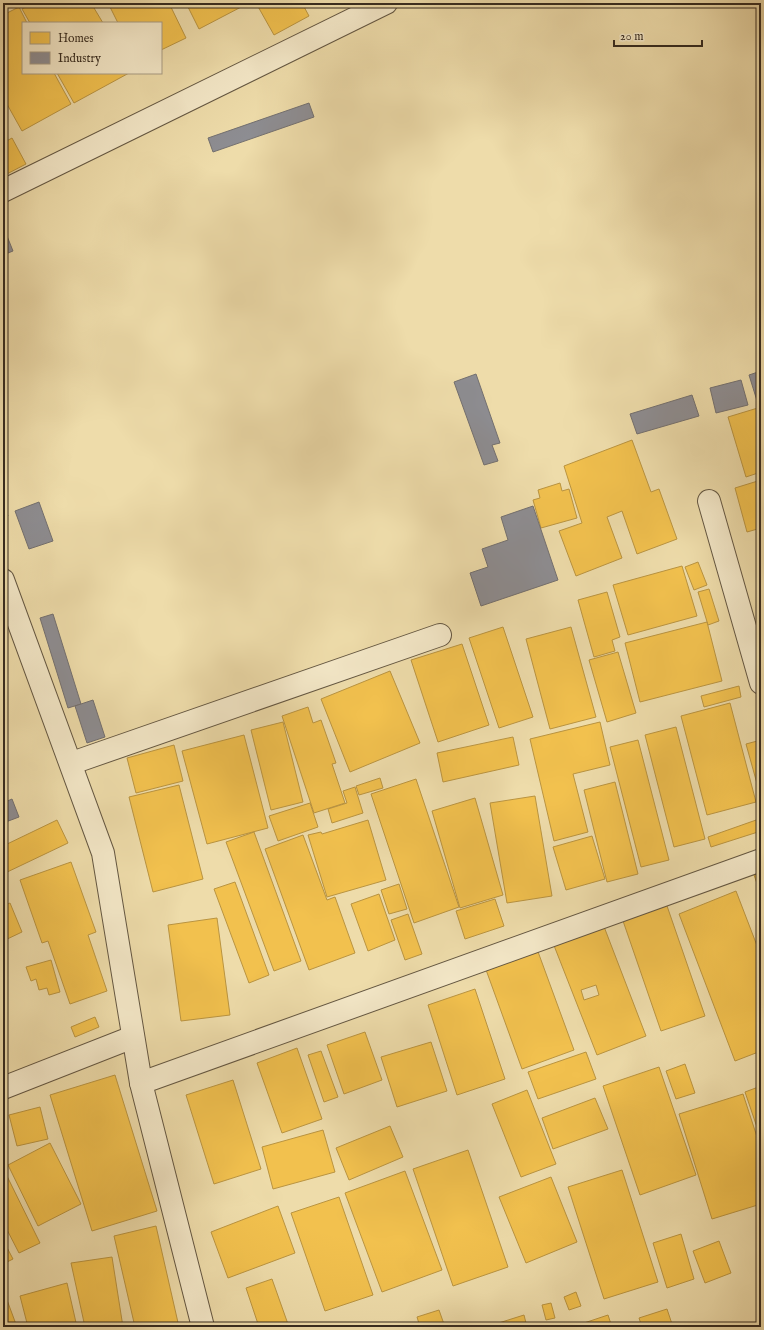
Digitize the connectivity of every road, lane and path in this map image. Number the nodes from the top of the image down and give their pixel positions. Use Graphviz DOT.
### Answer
graph roads {
  1 [pos="386,3"];
  2 [pos="3,191"];
  3 [pos="709,501"];
  4 [pos="3,580"];
  5 [pos="440,635"];
  6 [pos="761,683"];
  7 [pos="72,763"];
  8 [pos="761,860"];
  9 [pos="133,1037"];
  10 [pos="141,1083"];
  11 [pos="3,1088"];
  12 [pos="203,1327"];
  1 -- 2 [label="street"];
  3 -- 6 [label="street"];
  4 -- 7 [label="street"];
  5 -- 7 [label="street"];
  7 -- 9 [label="street"];
  8 -- 10 [label="street"];
  9 -- 10 [label="street"];
  9 -- 11 [label="street"];
  10 -- 12 [label="street"];
}
